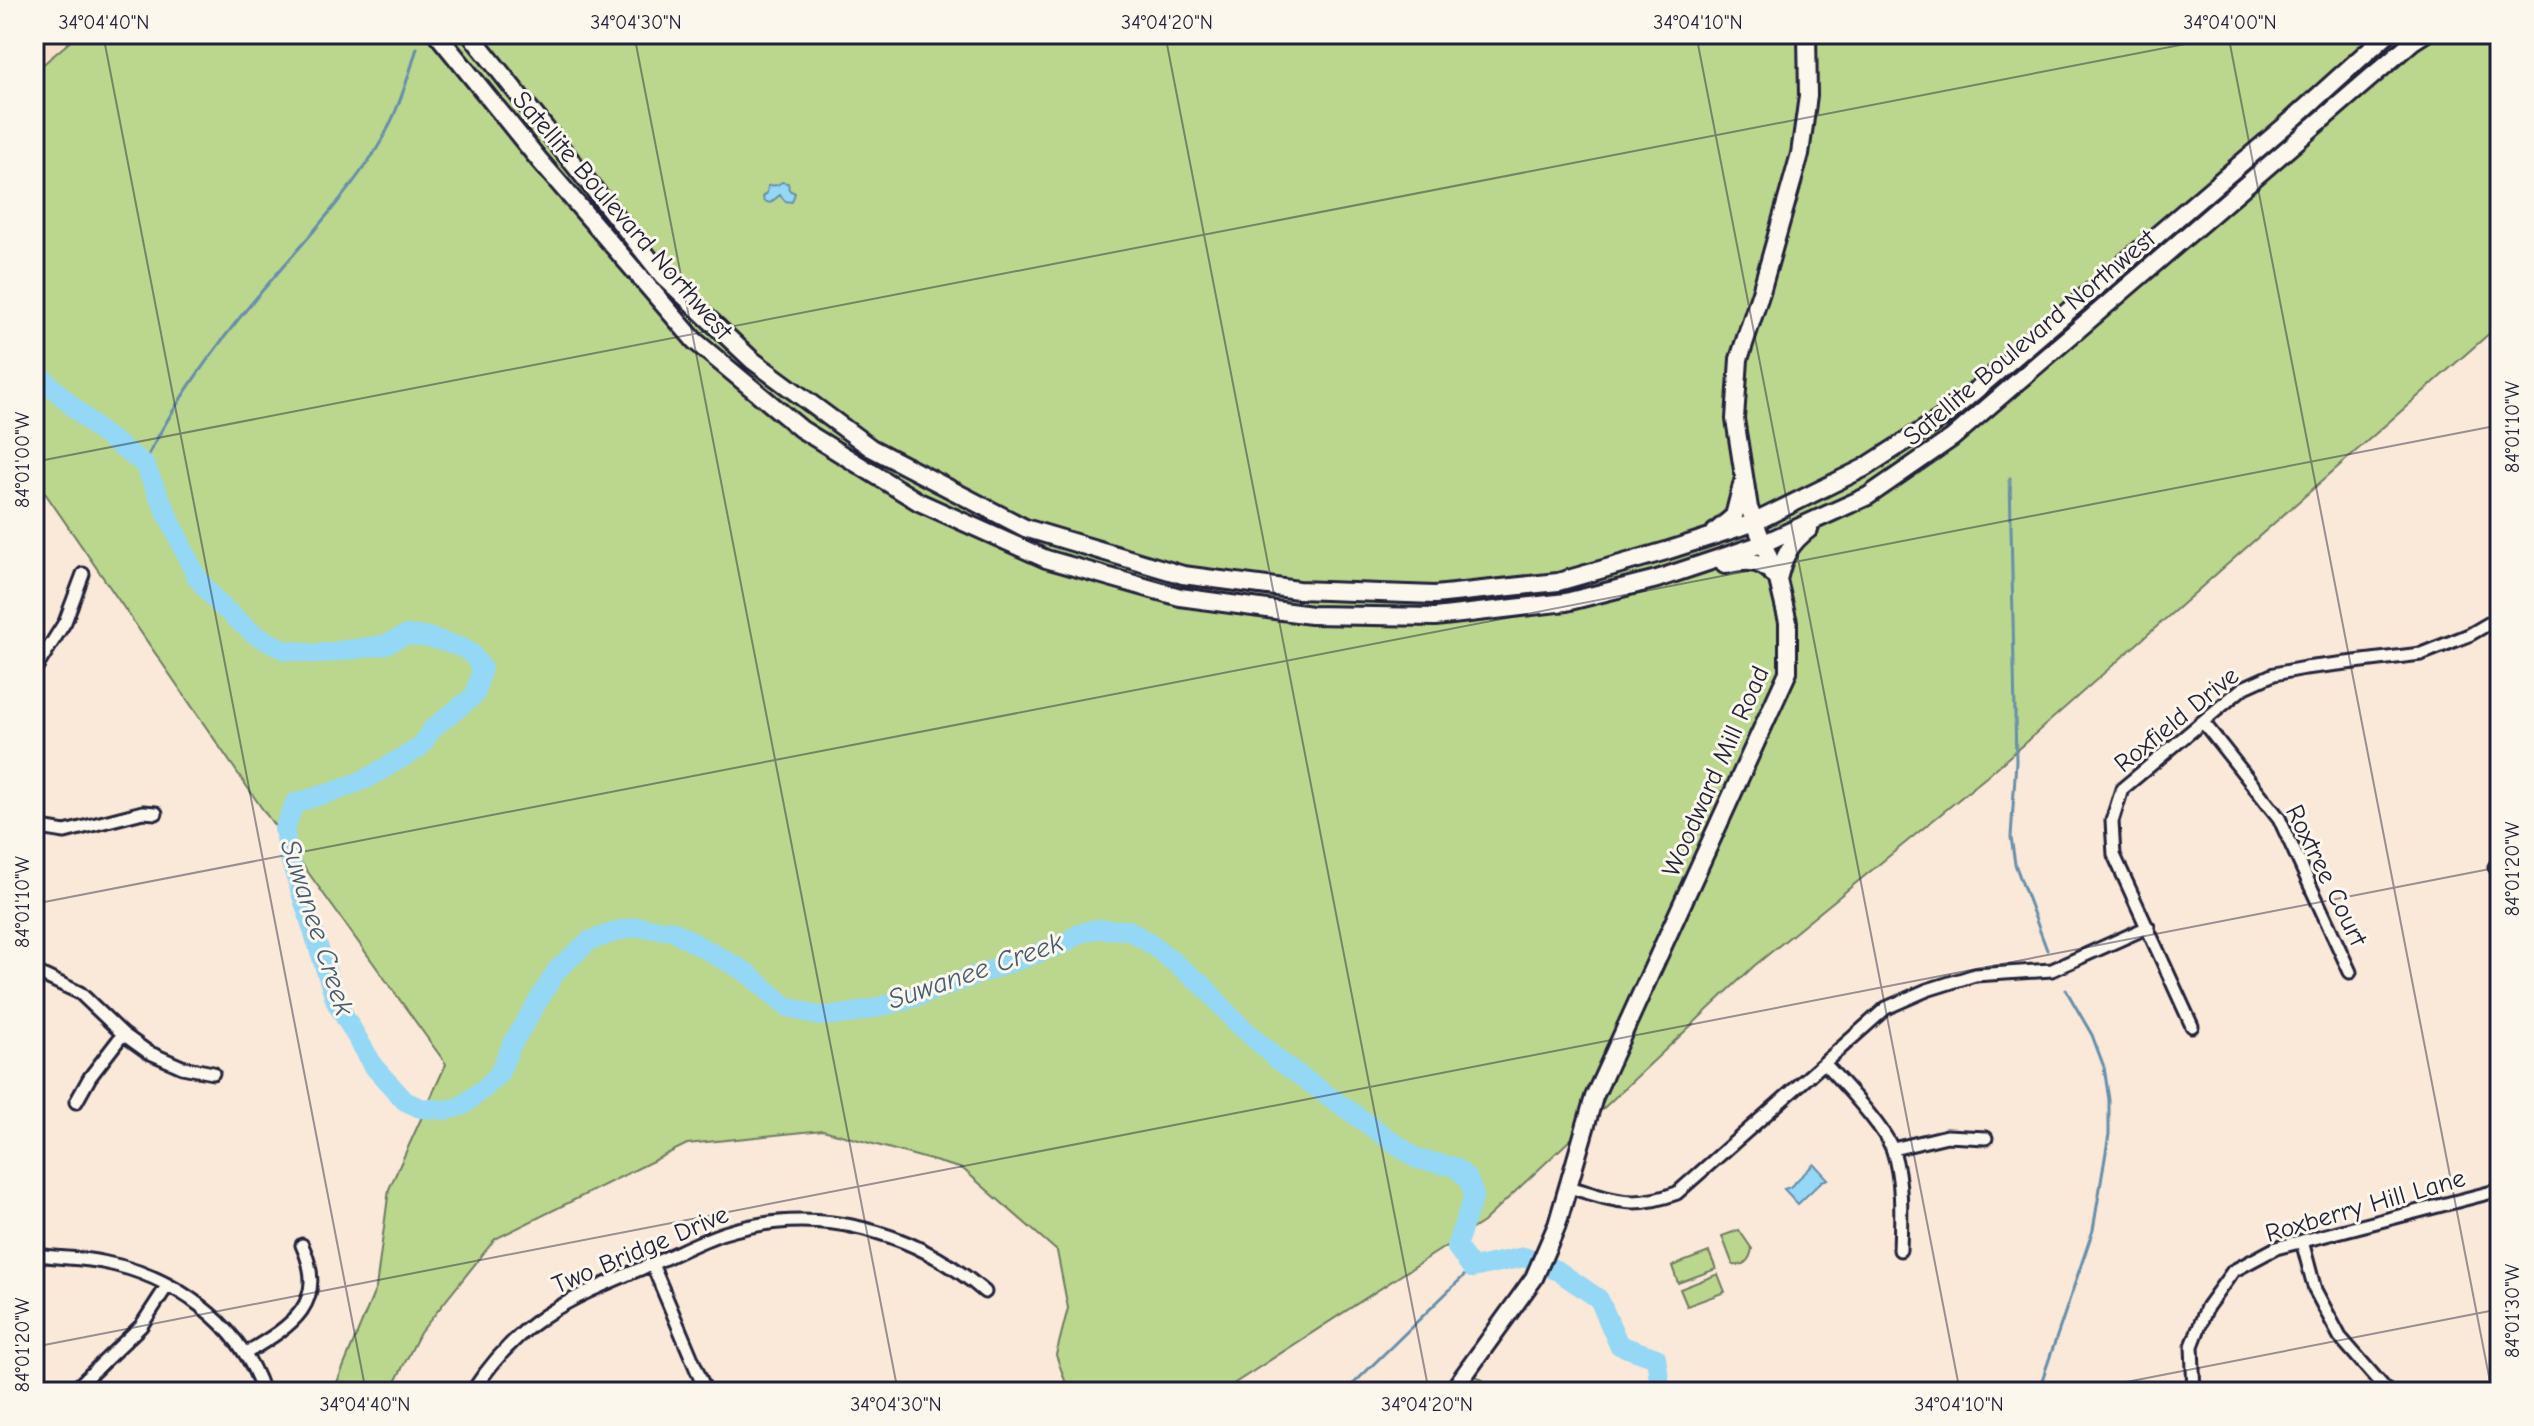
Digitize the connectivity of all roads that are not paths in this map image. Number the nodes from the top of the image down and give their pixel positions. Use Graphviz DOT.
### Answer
graph roads {
  1 [pos="437,34"];
  2 [pos="470,34"];
  3 [pos="1807,34"];
  4 [pos="2387,34"];
  5 [pos="2424,34"];
  6 [pos="1743,479"];
  7 [pos="1809,495"];
  8 [pos="1826,515"];
  9 [pos="1753,523"];
  10 [pos="1708,537"];
  11 [pos="1762,544"];
  12 [pos="83,574"];
  13 [pos="1657,579"];
  14 [pos="1778,580"];
  15 [pos="2500,618"];
  16 [pos="34,671"];
  17 [pos="2203,722"];
  18 [pos="156,813"];
  19 [pos="34,827"];
  20 [pos="2148,927"];
  21 [pos="34,971"];
  22 [pos="2350,972"];
  23 [pos="2192,1026"];
  24 [pos="123,1034"];
  25 [pos="1824,1063"];
  26 [pos="213,1073"];
  27 [pos="76,1102"];
  28 [pos="1986,1138"];
  29 [pos="1893,1149"];
  30 [pos="1569,1187"];
  31 [pos="2500,1190"];
  32 [pos="2302,1241"];
  33 [pos="302,1245"];
  34 [pos="1900,1250"];
  35 [pos="34,1254"];
  36 [pos="652,1264"];
  37 [pos="167,1286"];
  38 [pos="985,1292"];
  39 [pos="246,1353"];
  40 [pos="72,1392"];
  41 [pos="263,1392"];
  42 [pos="472,1392"];
  43 [pos="706,1392"];
  44 [pos="1452,1392"];
  45 [pos="2194,1392"];
  46 [pos="2388,1392"];
  1 -- 13 [label="main road, Satellite Boulevard Northwest"];
  2 -- 10 [label="main road, Satellite Boulevard Northwest"];
  3 -- 6 [label="main road, Woodward Mill Road"];
  4 -- 7 [label="main road, Satellite Boulevard Northwest"];
  5 -- 8 [label="main road, Satellite Boulevard Northwest"];
  6 -- 7 [label="main road"];
  6 -- 9 [label="main road, Woodward Mill Road"];
  6 -- 10 [label="main road"];
  7 -- 9 [label="main road, Satellite Boulevard Northwest"];
  8 -- 11 [label="main road, Satellite Boulevard Northwest"];
  8 -- 14 [label="main road"];
  9 -- 10 [label="main road, Satellite Boulevard Northwest"];
  9 -- 11 [label="main road, Woodward Mill Road"];
  11 -- 13 [label="main road, Satellite Boulevard Northwest"];
  11 -- 14 [label="main road, Woodward Mill Road"];
  12 -- 16 [label="street"];
  13 -- 14 [label="main road"];
  14 -- 30 [label="main road, Woodward Mill Road"];
  15 -- 17 [label="street, Roxfield Drive"];
  17 -- 20 [label="street, Roxfield Drive"];
  17 -- 22 [label="street, Roxtree Court"];
  18 -- 19 [label="street"];
  20 -- 23 [label="street, Roxfield Drive"];
  20 -- 25 [label="street"];
  21 -- 24 [label="street"];
  24 -- 26 [label="street"];
  24 -- 27 [label="street"];
  25 -- 29 [label="street"];
  25 -- 30 [label="street"];
  28 -- 29 [label="street"];
  29 -- 34 [label="street"];
  30 -- 44 [label="main road, Woodward Mill Road"];
  31 -- 32 [label="street, Roxberry Hill Lane"];
  32 -- 45 [label="street, Roxberry Hill Lane"];
  32 -- 46 [label="street"];
  33 -- 39 [label="street"];
  35 -- 37 [label="street"];
  36 -- 38 [label="street, Two Bridge Drive"];
  36 -- 42 [label="street, Two Bridge Drive"];
  36 -- 43 [label="street"];
  37 -- 39 [label="street"];
  37 -- 40 [label="street"];
  39 -- 41 [label="street"];
}
